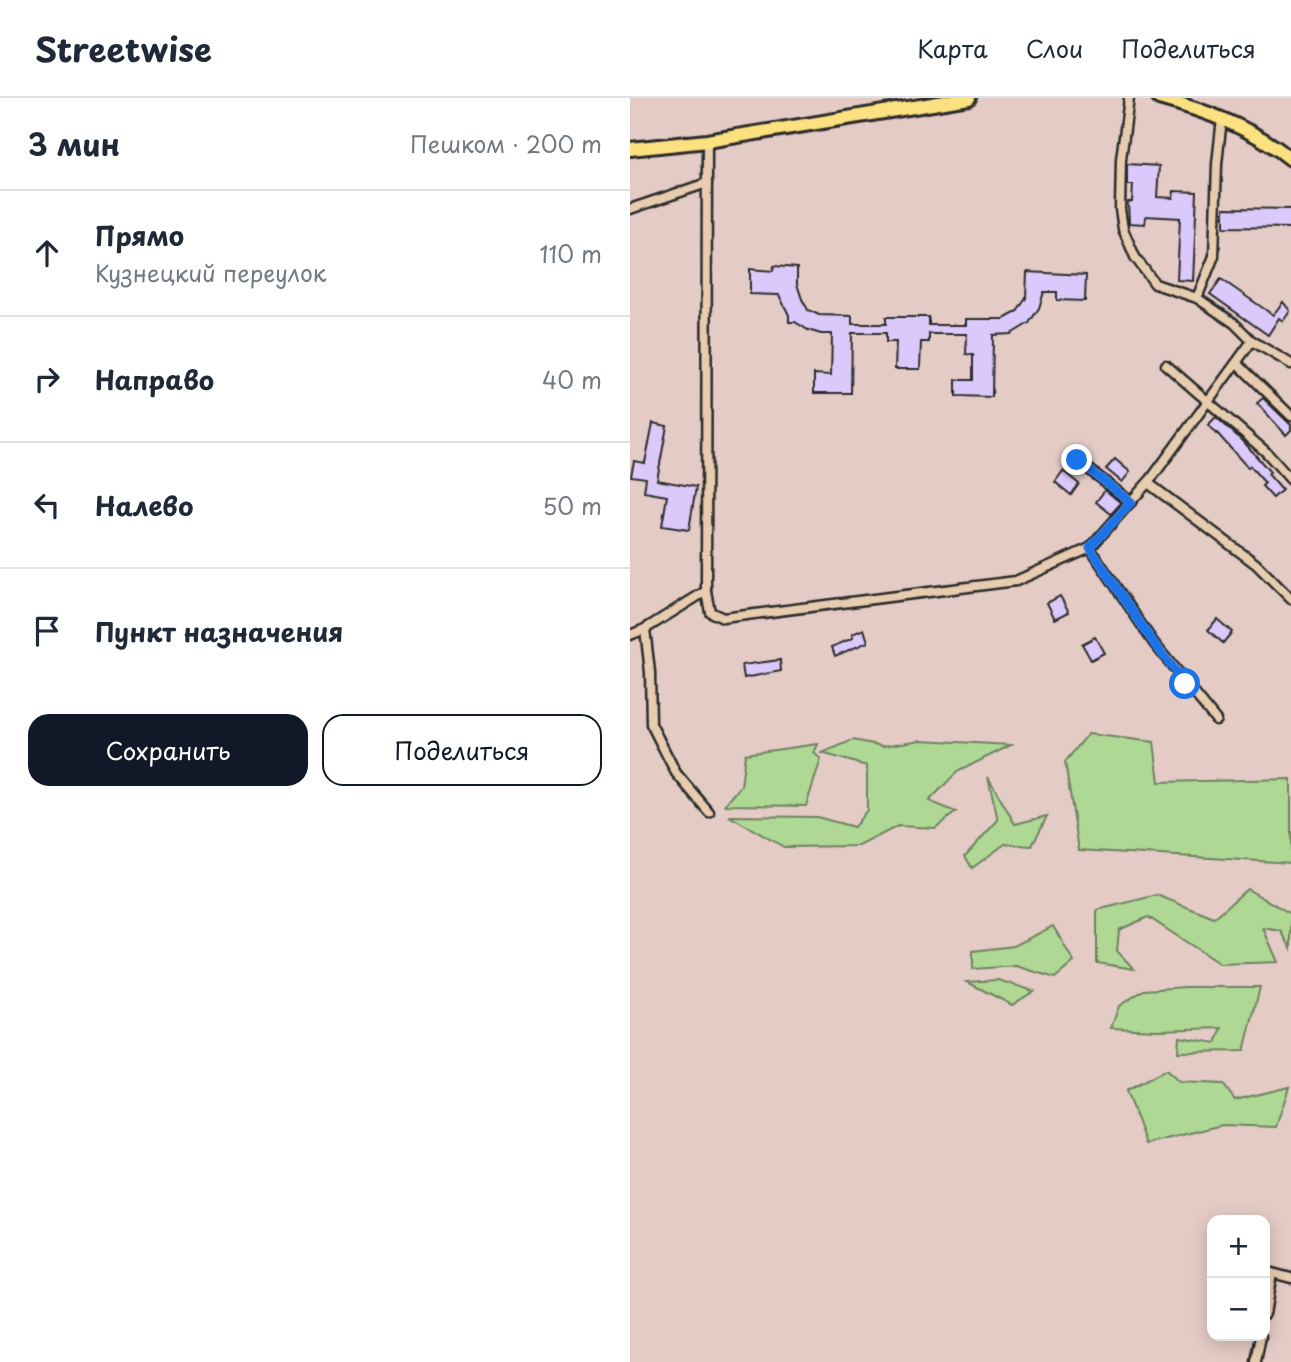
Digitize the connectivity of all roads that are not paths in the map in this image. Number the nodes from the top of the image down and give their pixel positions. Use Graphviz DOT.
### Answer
graph roads {
  1 [pos="969,98"];
  2 [pos="1129,98"];
  3 [pos="1159,98"];
  4 [pos="1222,118"];
  5 [pos="707,141"];
  6 [pos="630,149"];
  7 [pos="1291,159"];
  8 [pos="707,183"];
  9 [pos="630,209"];
  10 [pos="1197,298"];
  11 [pos="1252,341"];
  12 [pos="1238,364"];
  13 [pos="1291,364"];
  14 [pos="1166,365"];
  15 [pos="1209,402"];
  16 [pos="1291,416"];
  17 [pos="1077,460"];
  18 [pos="1291,480"];
  19 [pos="1148,483"];
  20 [pos="1131,502"];
  21 [pos="1090,548"];
  22 [pos="706,591"];
  23 [pos="1291,599"];
  24 [pos="645,629"];
  25 [pos="630,635"];
  26 [pos="1216,720"];
  27 [pos="709,812"];
  28 [pos="1291,1278"];
  29 [pos="1270,1285"];
  30 [pos="1260,1341"];
  31 [pos="1256,1362"];
  1 -- 5 [label="main road"];
  2 -- 10 [label="street"];
  3 -- 4 [label="main road"];
  4 -- 7 [label="main road"];
  4 -- 10 [label="street"];
  5 -- 6 [label="main road"];
  5 -- 8 [label="street"];
  8 -- 9 [label="street"];
  8 -- 22 [label="street"];
  10 -- 11 [label="street"];
  11 -- 12 [label="street"];
  11 -- 13 [label="street"];
  12 -- 15 [label="street"];
  12 -- 16 [label="street"];
  14 -- 15 [label="street"];
  15 -- 18 [label="street"];
  15 -- 19 [label="street"];
  17 -- 20 [label="street"];
  19 -- 20 [label="street"];
  19 -- 23 [label="street"];
  20 -- 21 [label="street"];
  21 -- 22 [label="street"];
  21 -- 26 [label="street"];
  22 -- 24 [label="street"];
  24 -- 25 [label="street"];
  24 -- 27 [label="street"];
  28 -- 29 [label="street"];
  30 -- 31 [label="street"];
}
